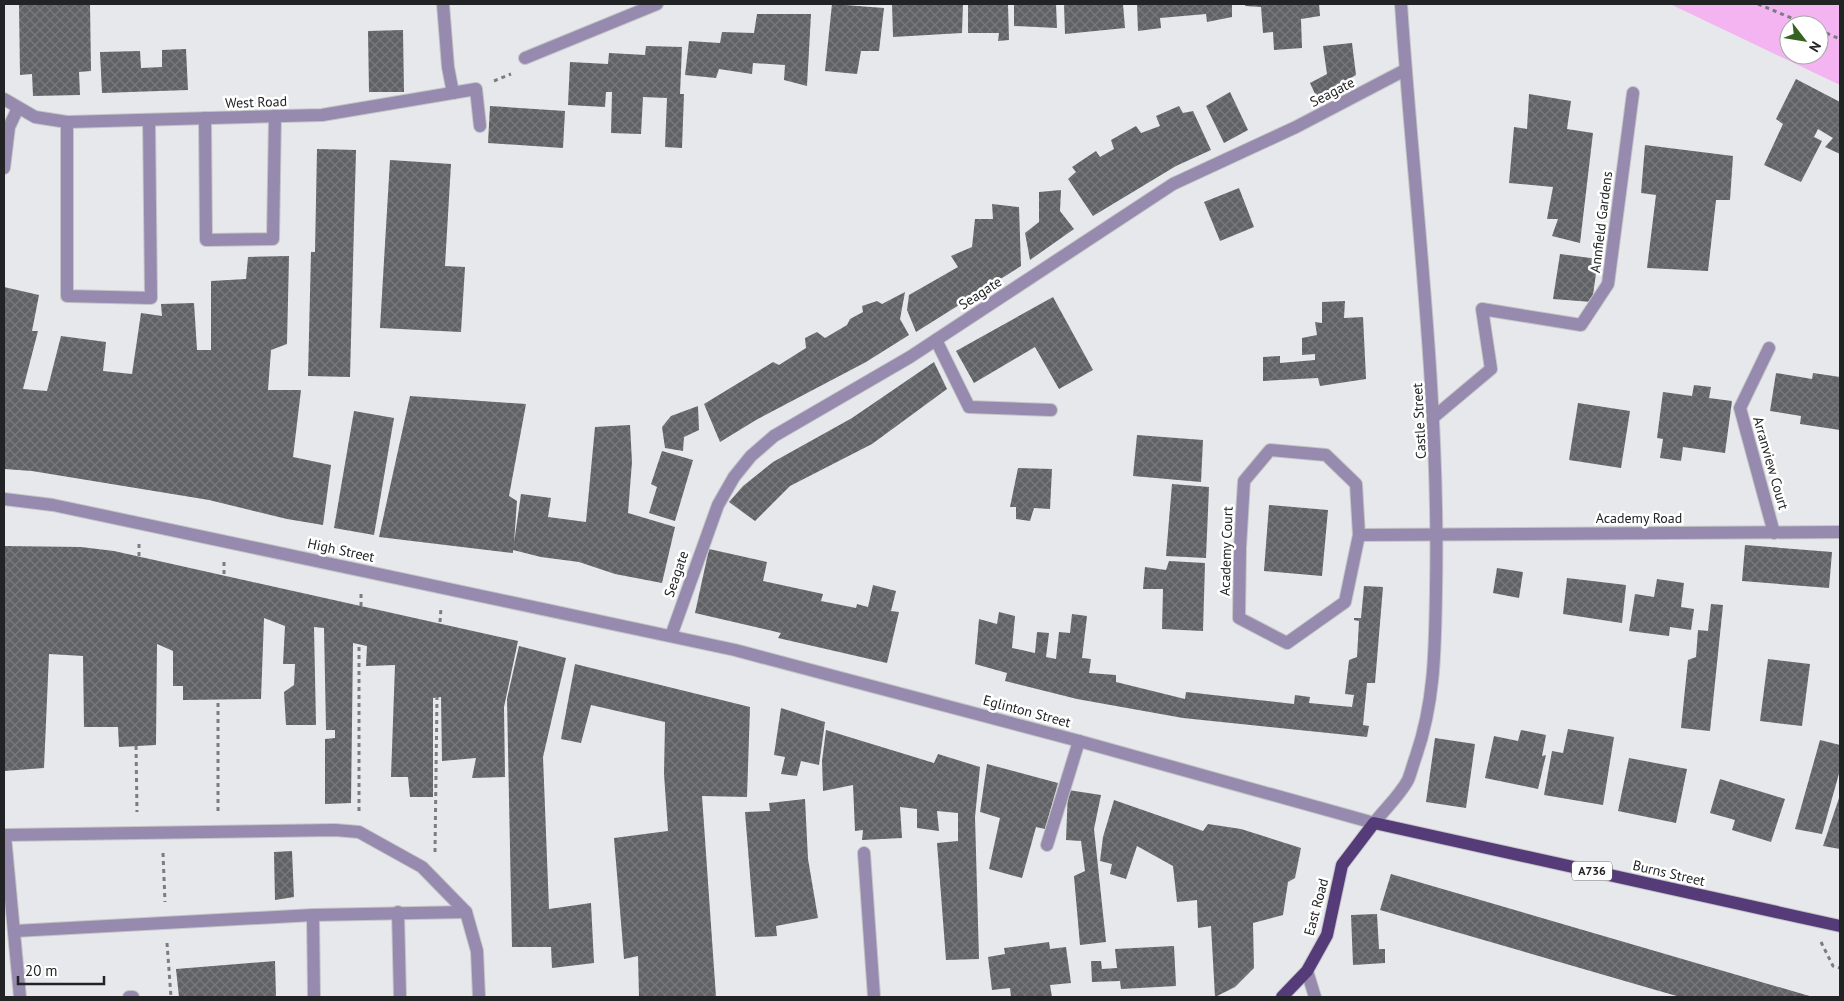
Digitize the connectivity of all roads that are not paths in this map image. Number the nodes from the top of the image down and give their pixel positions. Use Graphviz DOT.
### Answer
graph roads {
  1 [pos="443,4"];
  2 [pos="657,4"];
  3 [pos="1401,4"];
  4 [pos="525,58"];
  5 [pos="1405,70"];
  6 [pos="1633,92"];
  7 [pos="453,93"];
  8 [pos="4,99"];
  9 [pos="18,108"];
  10 [pos="275,116"];
  11 [pos="205,118"];
  12 [pos="149,120"];
  13 [pos="67,122"];
  14 [pos="480,126"];
  15 [pos="4,168"];
  16 [pos="936,340"];
  17 [pos="1769,348"];
  18 [pos="1051,410"];
  19 [pos="1434,416"];
  20 [pos="4,499"];
  21 [pos="1840,532"];
  22 [pos="1437,533"];
  23 [pos="1774,533"];
  24 [pos="1359,535"];
  25 [pos="671,636"];
  26 [pos="1079,741"];
  27 [pos="1374,823"];
  28 [pos="4,835"];
  29 [pos="1048,845"];
  30 [pos="864,853"];
  31 [pos="398,912"];
  32 [pos="466,912"];
  33 [pos="314,915"];
  34 [pos="1840,926"];
  35 [pos="15,931"];
  36 [pos="1308,971"];
  37 [pos="20,997"];
  38 [pos="129,997"];
  39 [pos="133,997"];
  40 [pos="314,997"];
  41 [pos="400,997"];
  42 [pos="479,997"];
  43 [pos="874,997"];
  44 [pos="1282,997"];
  45 [pos="1315,997"];
  1 -- 7 [label="street"];
  2 -- 4 [label="street"];
  3 -- 5 [label="street, Castle Street"];
  5 -- 16 [label="street, Seagate"];
  5 -- 19 [label="street, Castle Street"];
  6 -- 19 [label="street, Annfield Gardens"];
  7 -- 10 [label="street, West Road"];
  7 -- 14 [label="street, West Road"];
  8 -- 9 [label="street, West Road"];
  9 -- 13 [label="street, West Road"];
  9 -- 15 [label="street"];
  10 -- 11 [label="street, West Road"];
  10 -- 11 [label="street"];
  11 -- 12 [label="street, West Road"];
  12 -- 13 [label="street, West Road"];
  12 -- 13 [label="street"];
  16 -- 18 [label="street"];
  16 -- 25 [label="street, Seagate"];
  17 -- 23 [label="street, Arranview Court"];
  19 -- 22 [label="street, Castle Street"];
  20 -- 25 [label="street, High Street"];
  21 -- 23 [label="street, Academy Road"];
  22 -- 23 [label="street, Academy Road"];
  22 -- 24 [label="street"];
  22 -- 27 [label="street, Castle Street"];
  24 -- 24 [label="street, Academy Court"];
  25 -- 26 [label="street, Eglinton Street"];
  26 -- 27 [label="street, Eglinton Street"];
  26 -- 29 [label="street"];
  27 -- 34 [label="main road, Burns Street / A736"];
  27 -- 36 [label="main road, East Road"];
  28 -- 32 [label="street"];
  28 -- 35 [label="street"];
  30 -- 43 [label="street"];
  31 -- 32 [label="street"];
  31 -- 33 [label="street"];
  31 -- 41 [label="street"];
  32 -- 42 [label="street"];
  33 -- 35 [label="street"];
  33 -- 40 [label="street"];
  35 -- 37 [label="street"];
  36 -- 44 [label="main road, East Road"];
  36 -- 45 [label="street"];
  38 -- 39 [label="street"];
}
